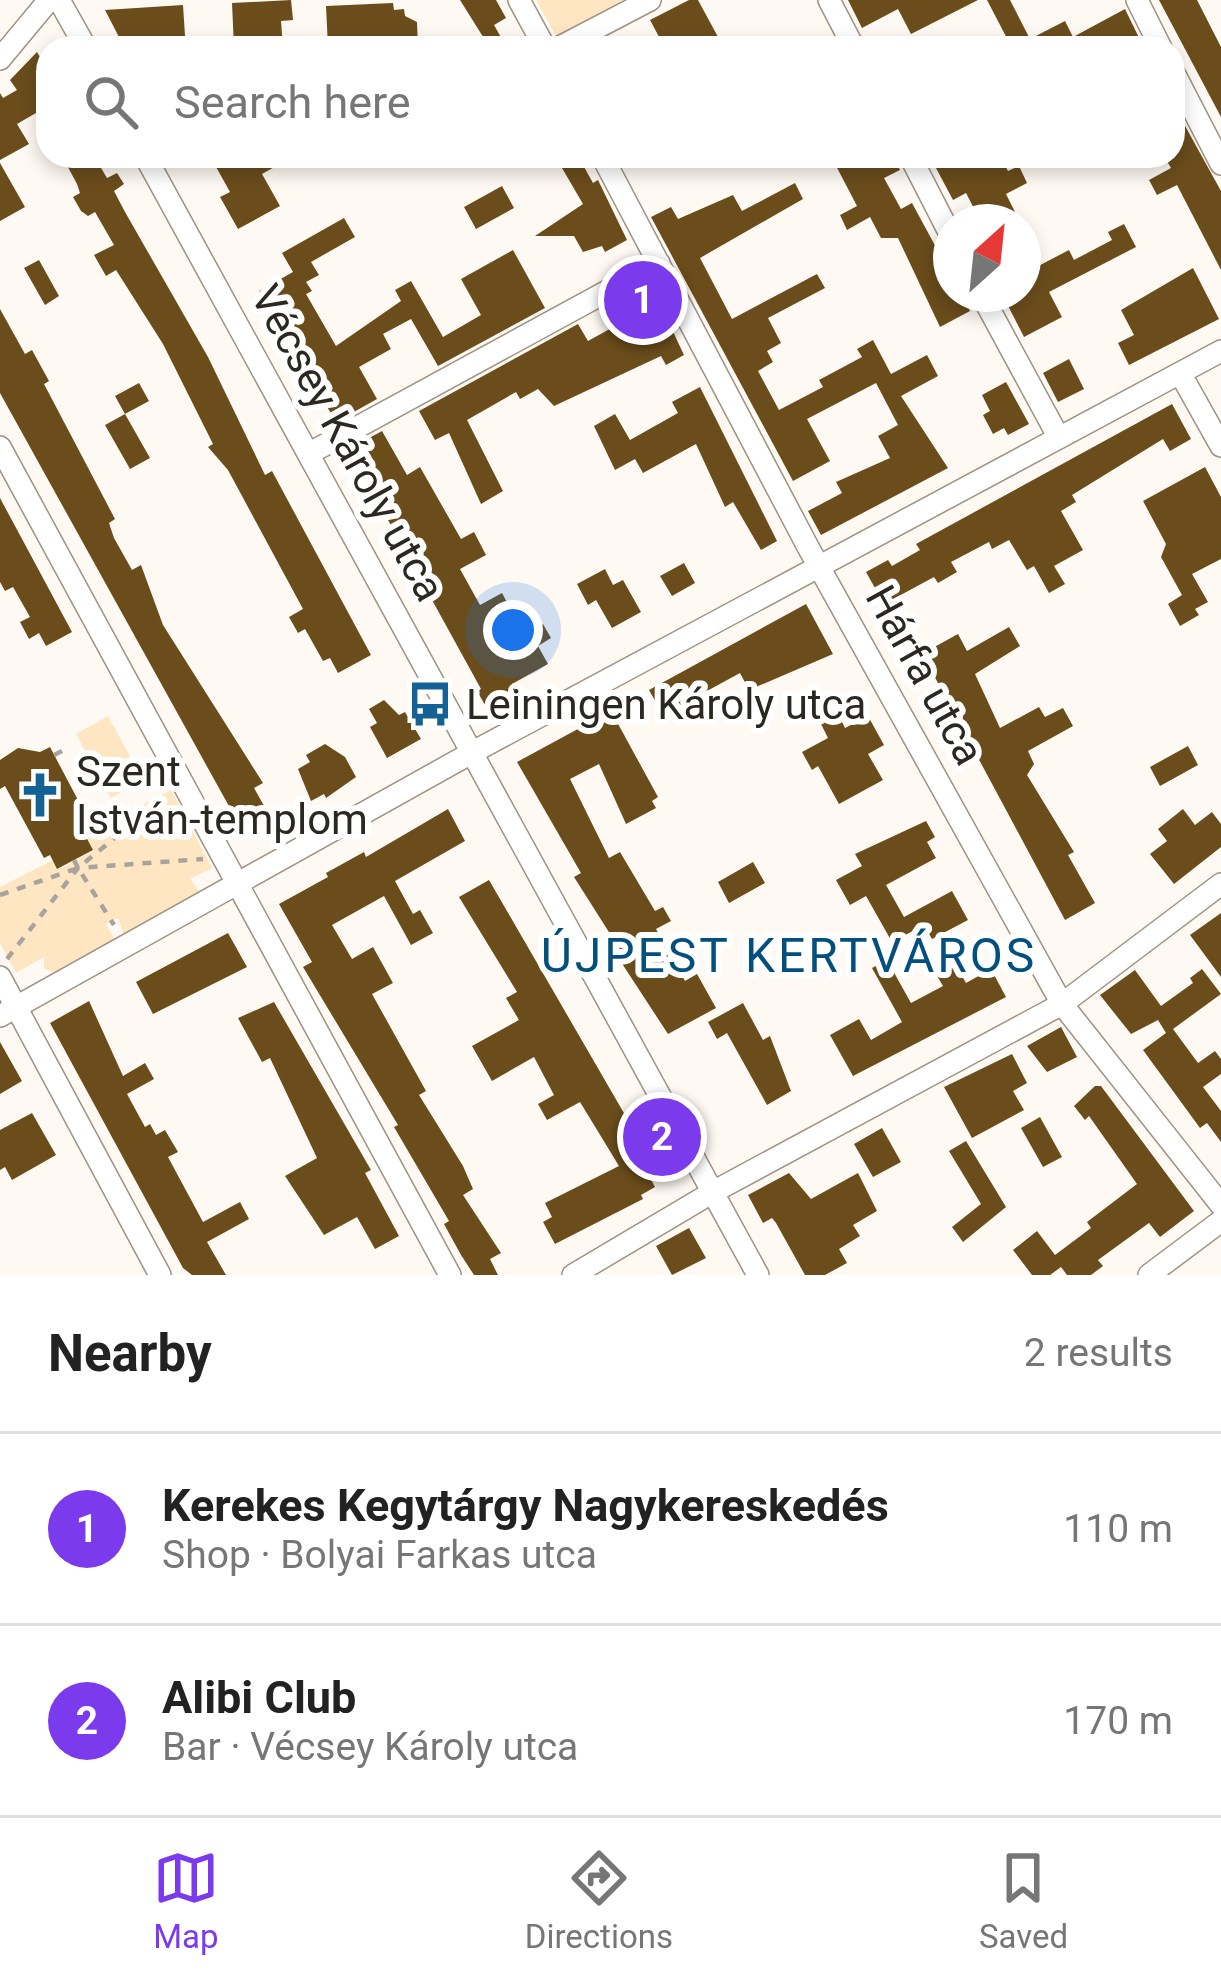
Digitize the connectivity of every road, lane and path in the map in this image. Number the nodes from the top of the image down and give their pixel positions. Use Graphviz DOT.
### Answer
graph roads {
  1 [pos="49,0"];
  2 [pos="59,0"];
  3 [pos="519,0"];
  4 [pos="650,0"];
  5 [pos="829,0"];
  6 [pos="1137,0"];
  7 [pos="79,36"];
  8 [pos="538,36"];
  9 [pos="581,36"];
  10 [pos="848,36"];
  11 [pos="1155,36"];
  12 [pos="0,59"];
  13 [pos="1185,94"];
  14 [pos="1221,164"];
  15 [pos="153,168"];
  16 [pos="608,168"];
  17 [pos="916,168"];
  18 [pos="935,204"];
  19 [pos="659,263"];
  20 [pos="991,312"];
  21 [pos="1221,351"];
  22 [pos="1180,373"];
  23 [pos="1059,438"];
  24 [pos="1221,446"];
  25 [pos="0,447"];
  26 [pos="310,453"];
  27 [pos="822,567"];
  28 [pos="62,751"];
  29 [pos="473,752"];
  30 [pos="54,755"];
  31 [pos="175,789"];
  32 [pos="212,858"];
  33 [pos="74,860"];
  34 [pos="78,868"];
  35 [pos="237,883"];
  36 [pos="1221,884"];
  37 [pos="0,895"];
  38 [pos="114,925"];
  39 [pos="2,970"];
  40 [pos="1062,1004"];
  41 [pos="8,1011"];
  42 [pos="713,1192"];
  43 [pos="1221,1204"];
  44 [pos="1221,1221"];
  45 [pos="160,1275"];
  46 [pos="449,1275"];
  47 [pos="573,1275"];
  48 [pos="758,1275"];
  49 [pos="1149,1275"];
  1 -- 12 [label="street"];
  2 -- 7 [label="street"];
  3 -- 8 [label="street"];
  4 -- 9 [label="street"];
  5 -- 10 [label="street"];
  6 -- 11 [label="street"];
  13 -- 14 [label="street"];
  15 -- 26 [label="street, Vécsey Károly utca"];
  16 -- 19 [label="street, Hárfa utca"];
  17 -- 18 [label="street"];
  19 -- 26 [label="street"];
  19 -- 27 [label="street, Hárfa utca"];
  20 -- 23 [label="street"];
  21 -- 22 [label="street"];
  22 -- 23 [label="street"];
  22 -- 24 [label="street"];
  23 -- 27 [label="street"];
  25 -- 35 [label="street"];
  26 -- 29 [label="street, Vécsey Károly utca"];
  27 -- 29 [label="street"];
  27 -- 40 [label="street, Hárfa utca"];
  28 -- 30 [label="path"];
  29 -- 35 [label="street"];
  29 -- 42 [label="street, Vécsey Károly utca"];
  31 -- 34 [label="path"];
  32 -- 34 [label="path"];
  33 -- 34 [label="path"];
  34 -- 37 [label="path"];
  34 -- 38 [label="path"];
  34 -- 39 [label="path"];
  35 -- 41 [label="street"];
  35 -- 46 [label="street"];
  36 -- 40 [label="street"];
  39 -- 41 [label="street"];
  40 -- 42 [label="street"];
  40 -- 43 [label="street, Hárfa utca"];
  41 -- 45 [label="street"];
  42 -- 47 [label="street"];
  42 -- 48 [label="street, Vécsey Károly utca"];
  44 -- 49 [label="street"];
}
